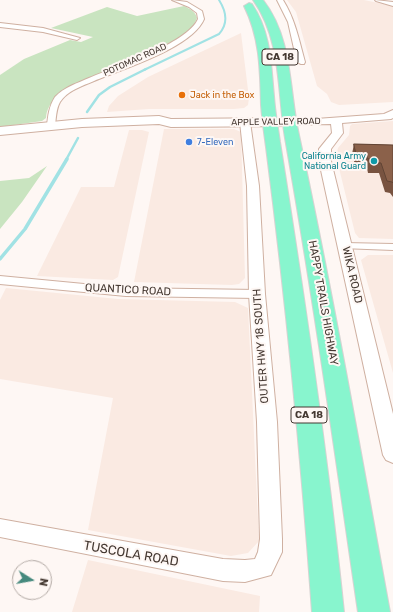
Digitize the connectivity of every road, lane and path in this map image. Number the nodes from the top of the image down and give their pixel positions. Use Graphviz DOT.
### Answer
graph roads {
  1 [pos="175,0"];
  2 [pos="245,0"];
  3 [pos="258,0"];
  4 [pos="280,0"];
  5 [pos="378,0"];
  6 [pos="393,4"];
  7 [pos="0,25"];
  8 [pos="77,38"];
  9 [pos="301,62"];
  10 [pos="279,119"];
  11 [pos="159,120"];
  12 [pos="336,121"];
  13 [pos="245,122"];
  14 [pos="51,126"];
  15 [pos="0,131"];
  16 [pos="345,246"];
  17 [pos="393,247"];
  18 [pos="0,280"];
  19 [pos="257,294"];
  20 [pos="391,434"];
  21 [pos="393,455"];
  22 [pos="0,528"];
  23 [pos="263,568"];
  24 [pos="328,612"];
  25 [pos="374,612"];
  1 -- 14 [label="street, POTOMAC ROAD"];
  2 -- 10 [label="main road, HAPPY TRAILS HIGHWAY / CA 18"];
  3 -- 10 [label="main road, HAPPY TRAILS HIGHWAY / CA 18"];
  4 -- 9 [label="street"];
  5 -- 6 [label="street"];
  7 -- 8 [label="street"];
  10 -- 11 [label="main road, APPLE VALLEY ROAD"];
  10 -- 12 [label="street, APPLE VALLEY ROAD"];
  10 -- 12 [label="street, APPLE VALLEY ROAD"];
  10 -- 13 [label="main road, APPLE VALLEY ROAD"];
  10 -- 24 [label="main road, HAPPY TRAILS HIGHWAY / CA 18"];
  10 -- 25 [label="main road, HAPPY TRAILS HIGHWAY / CA 18"];
  11 -- 13 [label="main road, APPLE VALLEY ROAD"];
  11 -- 14 [label="main road, APPLE VALLEY ROAD"];
  12 -- 16 [label="street, WIKA ROAD"];
  13 -- 19 [label="street, OUTER HWY 18 SOUTH"];
  14 -- 15 [label="main road, APPLE VALLEY ROAD"];
  16 -- 17 [label="street"];
  16 -- 20 [label="street, WIKA ROAD"];
  18 -- 19 [label="street, QUANTICO ROAD"];
  19 -- 23 [label="street, OUTER HWY 18 SOUTH"];
  20 -- 21 [label="street, WIKA ROAD"];
  22 -- 23 [label="street, TUSCOLA ROAD"];
}
